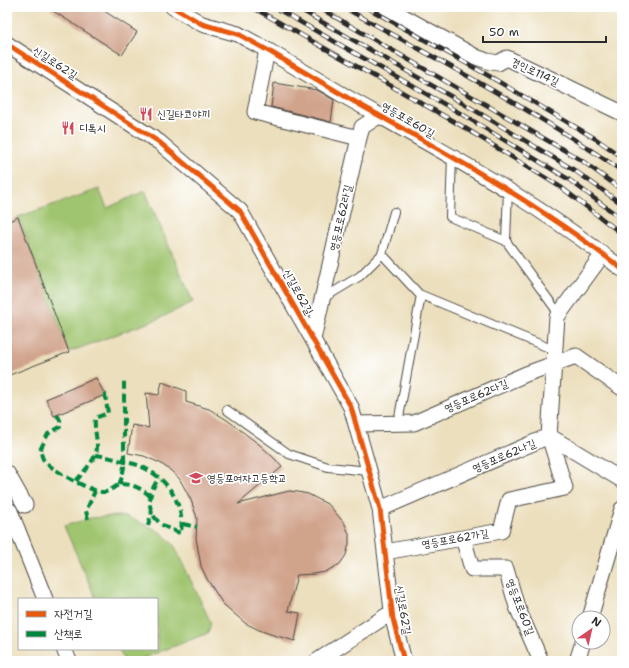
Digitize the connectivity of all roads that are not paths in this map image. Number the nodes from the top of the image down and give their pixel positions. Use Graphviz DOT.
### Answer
graph roads {
  1 [pos="173,7"];
  2 [pos="386,7"];
  3 [pos="7,44"];
  4 [pos="267,50"];
  5 [pos="622,113"];
  6 [pos="380,115"];
  7 [pos="359,138"];
  8 [pos="452,156"];
  9 [pos="508,189"];
  10 [pos="394,212"];
  11 [pos="506,241"];
  12 [pos="382,254"];
  13 [pos="603,254"];
  14 [pos="622,269"];
  15 [pos="421,295"];
  16 [pos="322,299"];
  17 [pos="559,314"];
  18 [pos="313,339"];
  19 [pos="554,358"];
  20 [pos="622,388"];
  21 [pos="227,410"];
  22 [pos="398,423"];
  23 [pos="356,424"];
  24 [pos="549,436"];
  25 [pos="369,470"];
  26 [pos="7,473"];
  27 [pos="622,480"];
  28 [pos="622,508"];
  29 [pos="380,509"];
  30 [pos="9,511"];
  31 [pos="463,538"];
  32 [pos="385,552"];
  33 [pos="45,598"];
  34 [pos="592,610"];
  35 [pos="392,612"];
  36 [pos="64,650"];
  37 [pos="580,650"];
  38 [pos="69,661"];
  39 [pos="317,661"];
  40 [pos="404,661"];
  41 [pos="541,661"];
  42 [pos="577,661"];
  1 -- 4 [label="street, 영등포로60길"];
  2 -- 5 [label="street, 경인로114길"];
  3 -- 18 [label="street, 신길로62길"];
  4 -- 6 [label="street, 영등포로60길"];
  4 -- 7 [label="street"];
  6 -- 7 [label="street, 영등포로62라길"];
  6 -- 8 [label="street, 영등포로60길"];
  7 -- 16 [label="street, 영등포로62라길"];
  8 -- 9 [label="street, 영등포로60길"];
  8 -- 11 [label="lane"];
  9 -- 11 [label="lane"];
  9 -- 13 [label="street, 영등포로60길"];
  10 -- 12 [label="lane"];
  11 -- 17 [label="lane"];
  12 -- 15 [label="lane"];
  12 -- 16 [label="lane"];
  13 -- 14 [label="street, 영등포로60길"];
  13 -- 17 [label="street, 영등포로62나길"];
  15 -- 19 [label="lane"];
  15 -- 22 [label="lane"];
  16 -- 18 [label="street, 영등포로62라길"];
  17 -- 19 [label="street, 영등포로62나길"];
  18 -- 23 [label="street, 신길로62길"];
  19 -- 20 [label="street"];
  19 -- 22 [label="street, 영등포로62다길"];
  19 -- 24 [label="street, 영등포로62나길"];
  21 -- 25 [label="lane"];
  22 -- 23 [label="street, 영등포로62다길"];
  23 -- 25 [label="street, 신길로62길"];
  24 -- 27 [label="street"];
  24 -- 29 [label="street, 영등포로62나길"];
  24 -- 31 [label="street, 영등포로62가길"];
  25 -- 29 [label="street, 신길로62길"];
  26 -- 30 [label="street"];
  28 -- 34 [label="street"];
  29 -- 32 [label="street, 신길로62길"];
  30 -- 33 [label="street"];
  31 -- 32 [label="street, 영등포로62가길"];
  31 -- 41 [label="street, 영등포로60길"];
  32 -- 35 [label="street, 신길로62길"];
  35 -- 39 [label="street"];
  35 -- 40 [label="street, 신길로62길"];
  36 -- 38 [label="street"];
  37 -- 42 [label="street"];
}
